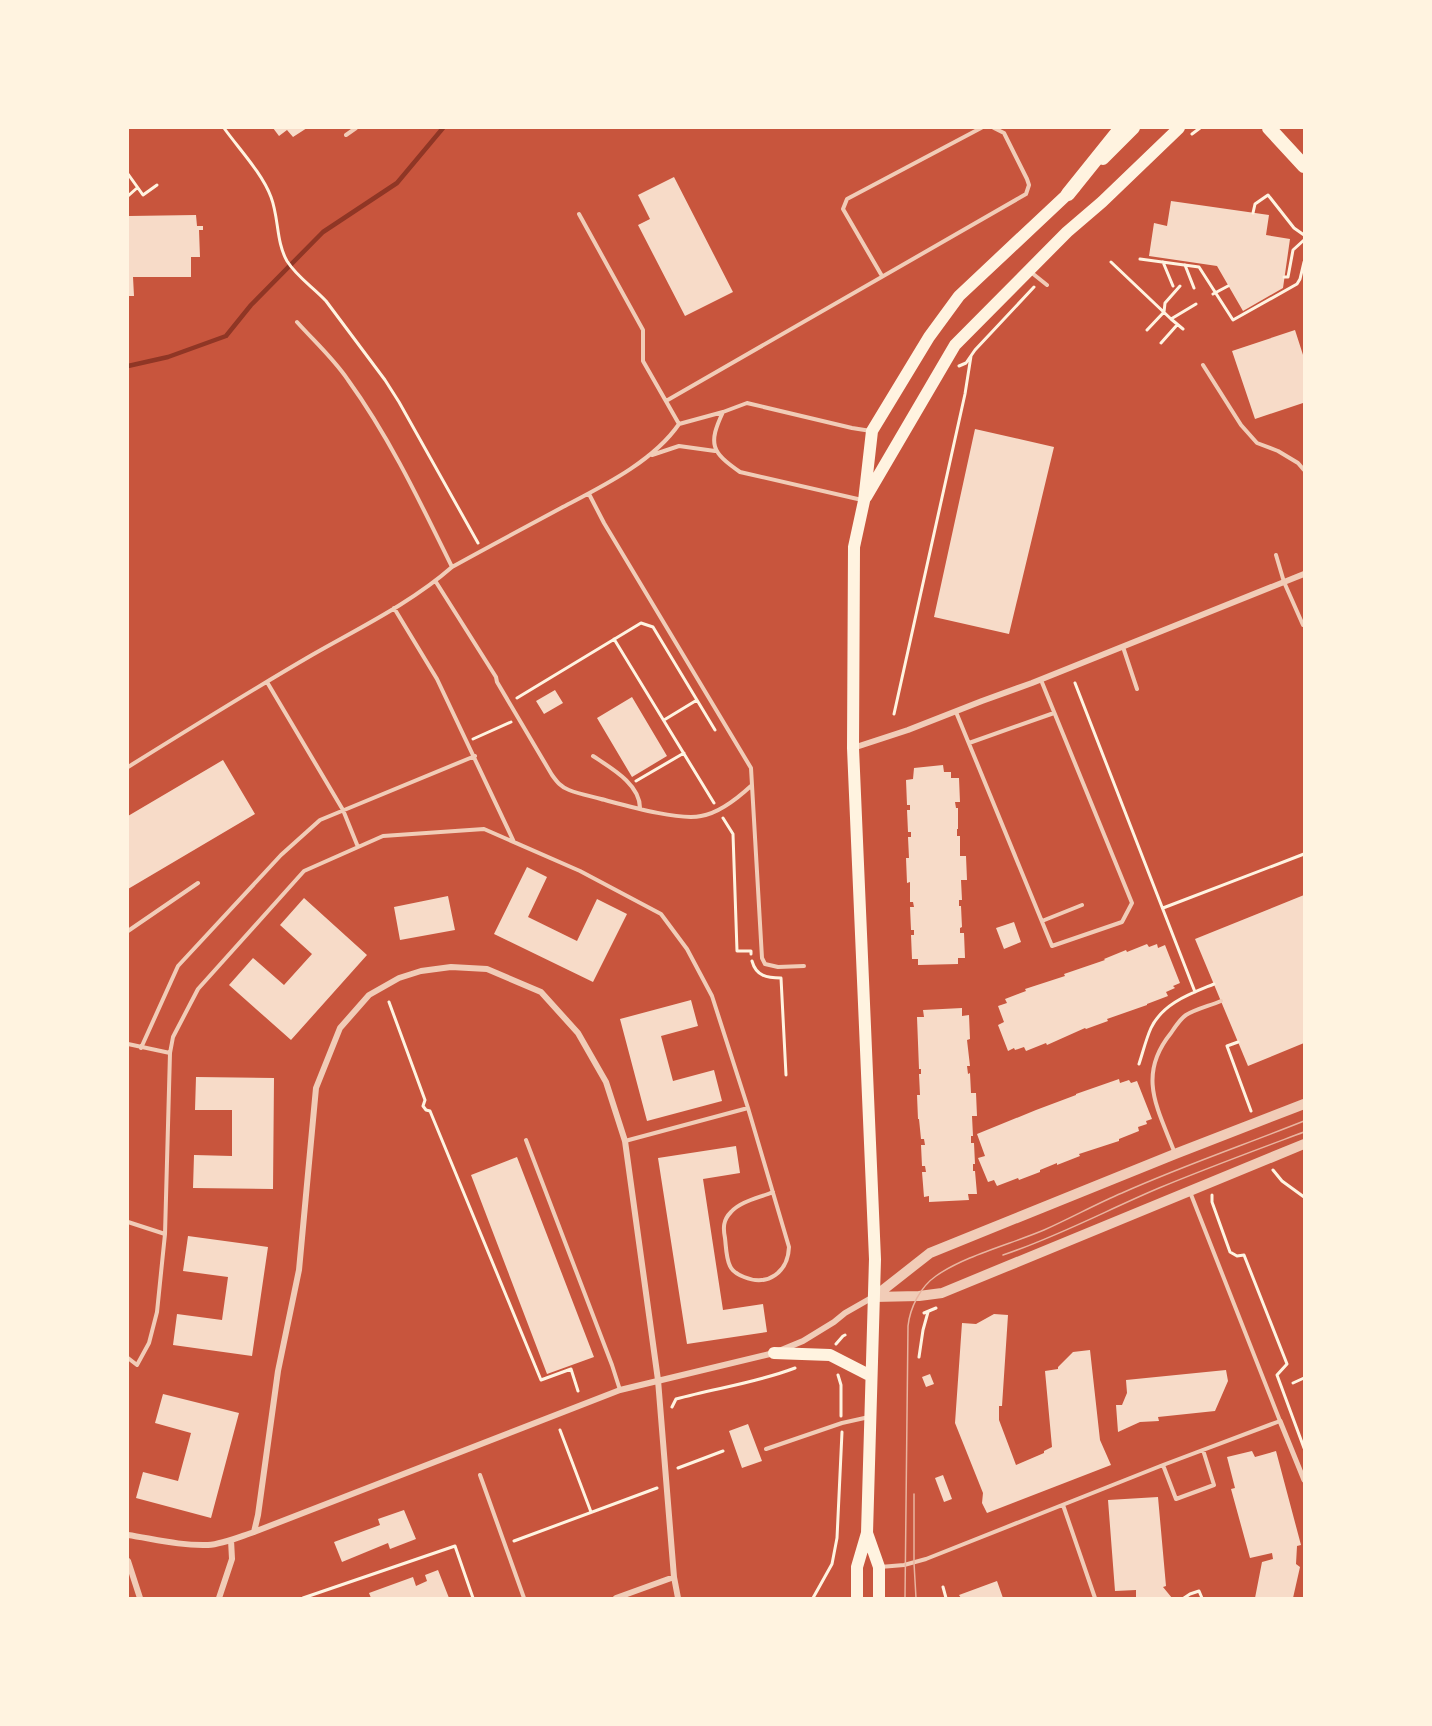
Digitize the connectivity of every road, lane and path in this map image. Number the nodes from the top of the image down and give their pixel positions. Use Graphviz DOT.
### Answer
graph roads {
  1 [pos="224,128"];
  2 [pos="356,128"];
  3 [pos="981,128"];
  4 [pos="994,128"];
  5 [pos="1121,128"];
  6 [pos="1134,128"];
  7 [pos="1179,128"];
  8 [pos="1200,128"];
  9 [pos="1269,128"];
  10 [pos="1192,134"];
  11 [pos="346,135"];
  12 [pos="1305,166"];
  13 [pos="128,174"];
  14 [pos="157,185"];
  15 [pos="137,188"];
  16 [pos="1068,194"];
  17 [pos="128,196"];
  18 [pos="1253,213"];
  19 [pos="579,214"];
  20 [pos="1305,235"];
  21 [pos="1305,240"];
  22 [pos="1140,259"];
  23 [pos="1111,262"];
  24 [pos="1163,262"];
  25 [pos="1305,262"];
  26 [pos="1185,265"];
  27 [pos="1029,270"];
  28 [pos="882,276"];
  29 [pos="1284,277"];
  30 [pos="1041,280"];
  31 [pos="1047,285"];
  32 [pos="1173,286"];
  33 [pos="1180,286"];
  34 [pos="1228,286"];
  35 [pos="1194,288"];
  36 [pos="1215,293"];
  37 [pos="1196,304"];
  38 [pos="1164,312"];
  39 [pos="1171,318"];
  40 [pos="297,322"];
  41 [pos="1178,325"];
  42 [pos="1147,330"];
  43 [pos="1183,330"];
  44 [pos="1161,343"];
  45 [pos="971,356"];
  46 [pos="966,363"];
  47 [pos="1203,365"];
  48 [pos="666,401"];
  49 [pos="723,412"];
  50 [pos="679,424"];
  51 [pos="872,431"];
  52 [pos="715,451"];
  53 [pos="651,455"];
  54 [pos="1305,470"];
  55 [pos="589,494"];
  56 [pos="864,501"];
  57 [pos="482,550"];
  58 [pos="1276,555"];
  59 [pos="452,567"];
  60 [pos="1305,574"];
  61 [pos="436,582"];
  62 [pos="1284,582"];
  63 [pos="394,608"];
  64 [pos="1303,625"];
  65 [pos="614,639"];
  66 [pos="1123,647"];
  67 [pos="1041,679"];
  68 [pos="267,682"];
  69 [pos="1075,683"];
  70 [pos="1137,689"];
  71 [pos="513,700"];
  72 [pos="697,700"];
  73 [pos="956,712"];
  74 [pos="1054,713"];
  75 [pos="894,714"];
  76 [pos="664,720"];
  77 [pos="513,721"];
  78 [pos="719,736"];
  79 [pos="477,737"];
  80 [pos="969,743"];
  81 [pos="853,748"];
  82 [pos="684,753"];
  83 [pos="475,756"];
  84 [pos="593,756"];
  85 [pos="128,767"];
  86 [pos="636,781"];
  87 [pos="752,785"];
  88 [pos="715,805"];
  89 [pos="640,808"];
  90 [pos="343,810"];
  91 [pos="514,842"];
  92 [pos="358,847"];
  93 [pos="1305,854"];
  94 [pos="198,883"];
  95 [pos="1082,905"];
  96 [pos="1163,908"];
  97 [pos="1042,921"];
  98 [pos="128,931"];
  99 [pos="804,966"];
  100 [pos="1214,984"];
  101 [pos="1196,992"];
  102 [pos="1221,1001"];
  103 [pos="389,1002"];
  104 [pos="1238,1042"];
  105 [pos="128,1044"];
  106 [pos="141,1048"];
  107 [pos="170,1053"];
  108 [pos="1139,1064"];
  109 [pos="1305,1104"];
  110 [pos="748,1108"];
  111 [pos="1252,1113"];
  112 [pos="526,1140"];
  113 [pos="626,1141"];
  114 [pos="1305,1144"];
  115 [pos="1175,1154"];
  116 [pos="1273,1170"];
  117 [pos="1212,1191"];
  118 [pos="773,1192"];
  119 [pos="1190,1192"];
  120 [pos="1305,1197"];
  121 [pos="128,1222"];
  122 [pos="165,1234"];
  123 [pos="874,1297"];
  124 [pos="929,1309"];
  125 [pos="845,1335"];
  126 [pos="832,1350"];
  127 [pos="774,1353"];
  128 [pos="919,1357"];
  129 [pos="128,1358"];
  130 [pos="799,1367"];
  131 [pos="836,1367"];
  132 [pos="871,1376"];
  133 [pos="1305,1378"];
  134 [pos="658,1380"];
  135 [pos="1293,1383"];
  136 [pos="620,1390"];
  137 [pos="578,1391"];
  138 [pos="672,1407"];
  139 [pos="870,1417"];
  140 [pos="1280,1421"];
  141 [pos="842,1423"];
  142 [pos="560,1430"];
  143 [pos="1305,1448"];
  144 [pos="766,1449"];
  145 [pos="1203,1450"];
  146 [pos="723,1451"];
  147 [pos="1163,1465"];
  148 [pos="678,1468"];
  149 [pos="480,1475"];
  150 [pos="1305,1480"];
  151 [pos="667,1484"];
  152 [pos="1063,1505"];
  153 [pos="591,1512"];
  154 [pos="254,1533"];
  155 [pos="867,1533"];
  156 [pos="128,1535"];
  157 [pos="231,1540"];
  158 [pos="504,1544"];
  159 [pos="128,1561"];
  160 [pos="879,1567"];
  161 [pos="674,1577"];
  162 [pos="943,1587"];
  163 [pos="140,1599"];
  164 [pos="219,1599"];
  165 [pos="303,1599"];
  166 [pos="473,1599"];
  167 [pos="524,1599"];
  168 [pos="616,1599"];
  169 [pos="678,1599"];
  170 [pos="813,1599"];
  171 [pos="857,1599"];
  172 [pos="879,1599"];
  173 [pos="946,1599"];
  174 [pos="1095,1599"];
  175 [pos="1184,1599"];
  176 [pos="1202,1599"];
  1 -- 57 [label="path"];
  2 -- 11 [label="lane"];
  3 -- 28 [label="lane"];
  4 -- 28 [label="lane"];
  5 -- 16 [label="main road"];
  6 -- 16 [label="main road"];
  7 -- 27 [label="main road"];
  8 -- 10 [label="path"];
  9 -- 12 [label="main road"];
  13 -- 15 [label="path"];
  14 -- 15 [label="path"];
  15 -- 17 [label="path"];
  16 -- 51 [label="main road"];
  18 -- 20 [label="path"];
  19 -- 48 [label="lane"];
  21 -- 29 [label="path"];
  22 -- 24 [label="path"];
  23 -- 38 [label="path"];
  24 -- 26 [label="path"];
  24 -- 32 [label="path"];
  25 -- 36 [label="path"];
  26 -- 35 [label="path"];
  26 -- 36 [label="path"];
  27 -- 30 [label="lane"];
  27 -- 56 [label="main road"];
  28 -- 48 [label="lane"];
  30 -- 31 [label="lane"];
  30 -- 45 [label="path"];
  33 -- 38 [label="path"];
  34 -- 36 [label="path"];
  37 -- 39 [label="path"];
  38 -- 39 [label="path"];
  38 -- 42 [label="path"];
  39 -- 41 [label="path"];
  40 -- 59 [label="lane"];
  41 -- 43 [label="path"];
  41 -- 44 [label="path"];
  45 -- 46 [label="path"];
  45 -- 75 [label="path"];
  47 -- 54 [label="lane"];
  48 -- 50 [label="lane"];
  49 -- 50 [label="lane"];
  49 -- 51 [label="lane"];
  49 -- 52 [label="lane"];
  50 -- 53 [label="lane"];
  51 -- 56 [label="main road"];
  52 -- 53 [label="lane"];
  52 -- 56 [label="lane"];
  53 -- 55 [label="lane"];
  55 -- 57 [label="lane"];
  55 -- 87 [label="lane"];
  56 -- 81 [label="main road"];
  57 -- 59 [label="lane"];
  58 -- 62 [label="lane"];
  59 -- 61 [label="lane"];
  60 -- 62 [label="street"];
  61 -- 63 [label="lane"];
  61 -- 89 [label="lane"];
  62 -- 64 [label="lane"];
  62 -- 66 [label="street"];
  63 -- 68 [label="lane"];
  63 -- 83 [label="lane"];
  65 -- 71 [label="path"];
  65 -- 72 [label="path"];
  65 -- 76 [label="path"];
  66 -- 67 [label="street"];
  66 -- 70 [label="lane"];
  67 -- 73 [label="street"];
  67 -- 74 [label="lane"];
  68 -- 85 [label="lane"];
  68 -- 90 [label="lane"];
  69 -- 96 [label="path"];
  72 -- 76 [label="path"];
  72 -- 78 [label="path"];
  73 -- 80 [label="lane"];
  73 -- 81 [label="street"];
  74 -- 80 [label="lane"];
  74 -- 97 [label="lane"];
  76 -- 82 [label="path"];
  77 -- 79 [label="path"];
  80 -- 97 [label="lane"];
  81 -- 123 [label="main road"];
  82 -- 86 [label="path"];
  82 -- 88 [label="path"];
  83 -- 90 [label="lane"];
  83 -- 91 [label="lane"];
  84 -- 89 [label="lane"];
  87 -- 89 [label="lane"];
  87 -- 99 [label="lane"];
  90 -- 92 [label="lane"];
  90 -- 106 [label="lane"];
  91 -- 92 [label="lane"];
  91 -- 110 [label="lane"];
  92 -- 107 [label="lane"];
  93 -- 96 [label="path"];
  94 -- 98 [label="lane"];
  95 -- 97 [label="lane"];
  96 -- 101 [label="path"];
  100 -- 101 [label="path"];
  101 -- 108 [label="path"];
  102 -- 115 [label="lane"];
  103 -- 137 [label="path"];
  104 -- 111 [label="path"];
  105 -- 106 [label="lane"];
  106 -- 107 [label="lane"];
  107 -- 122 [label="lane"];
  109 -- 115 [label="street"];
  110 -- 113 [label="lane"];
  110 -- 118 [label="lane"];
  112 -- 136 [label="lane"];
  113 -- 134 [label="street"];
  113 -- 154 [label="street"];
  114 -- 119 [label="street"];
  115 -- 123 [label="street"];
  116 -- 120 [label="path"];
  117 -- 143 [label="path"];
  118 -- 118 [label="lane"];
  119 -- 123 [label="street"];
  119 -- 140 [label="lane"];
  121 -- 122 [label="lane"];
  122 -- 129 [label="lane"];
  123 -- 127 [label="street"];
  123 -- 132 [label="main road"];
  124 -- 128 [label="path"];
  125 -- 126 [label="path"];
  127 -- 132 [label="main road"];
  127 -- 134 [label="street"];
  130 -- 138 [label="path"];
  131 -- 141 [label="path"];
  132 -- 139 [label="main road"];
  133 -- 135 [label="path"];
  134 -- 136 [label="street"];
  134 -- 151 [label="street"];
  136 -- 154 [label="street"];
  139 -- 141 [label="lane"];
  139 -- 155 [label="main road"];
  140 -- 145 [label="lane"];
  140 -- 150 [label="street"];
  141 -- 144 [label="lane"];
  141 -- 170 [label="path"];
  142 -- 153 [label="path"];
  145 -- 147 [label="lane"];
  145 -- 147 [label="lane"];
  146 -- 148 [label="path"];
  147 -- 152 [label="lane"];
  149 -- 158 [label="lane"];
  151 -- 153 [label="path"];
  151 -- 161 [label="street"];
  152 -- 160 [label="lane"];
  152 -- 174 [label="lane"];
  153 -- 158 [label="path"];
  154 -- 157 [label="street"];
  155 -- 160 [label="main road"];
  155 -- 171 [label="main road"];
  156 -- 157 [label="street"];
  157 -- 164 [label="street"];
  158 -- 167 [label="lane"];
  159 -- 163 [label="street"];
  160 -- 172 [label="main road"];
  161 -- 168 [label="street"];
  161 -- 169 [label="street"];
  162 -- 173 [label="path"];
  165 -- 166 [label="path"];
  175 -- 176 [label="path"];
}
